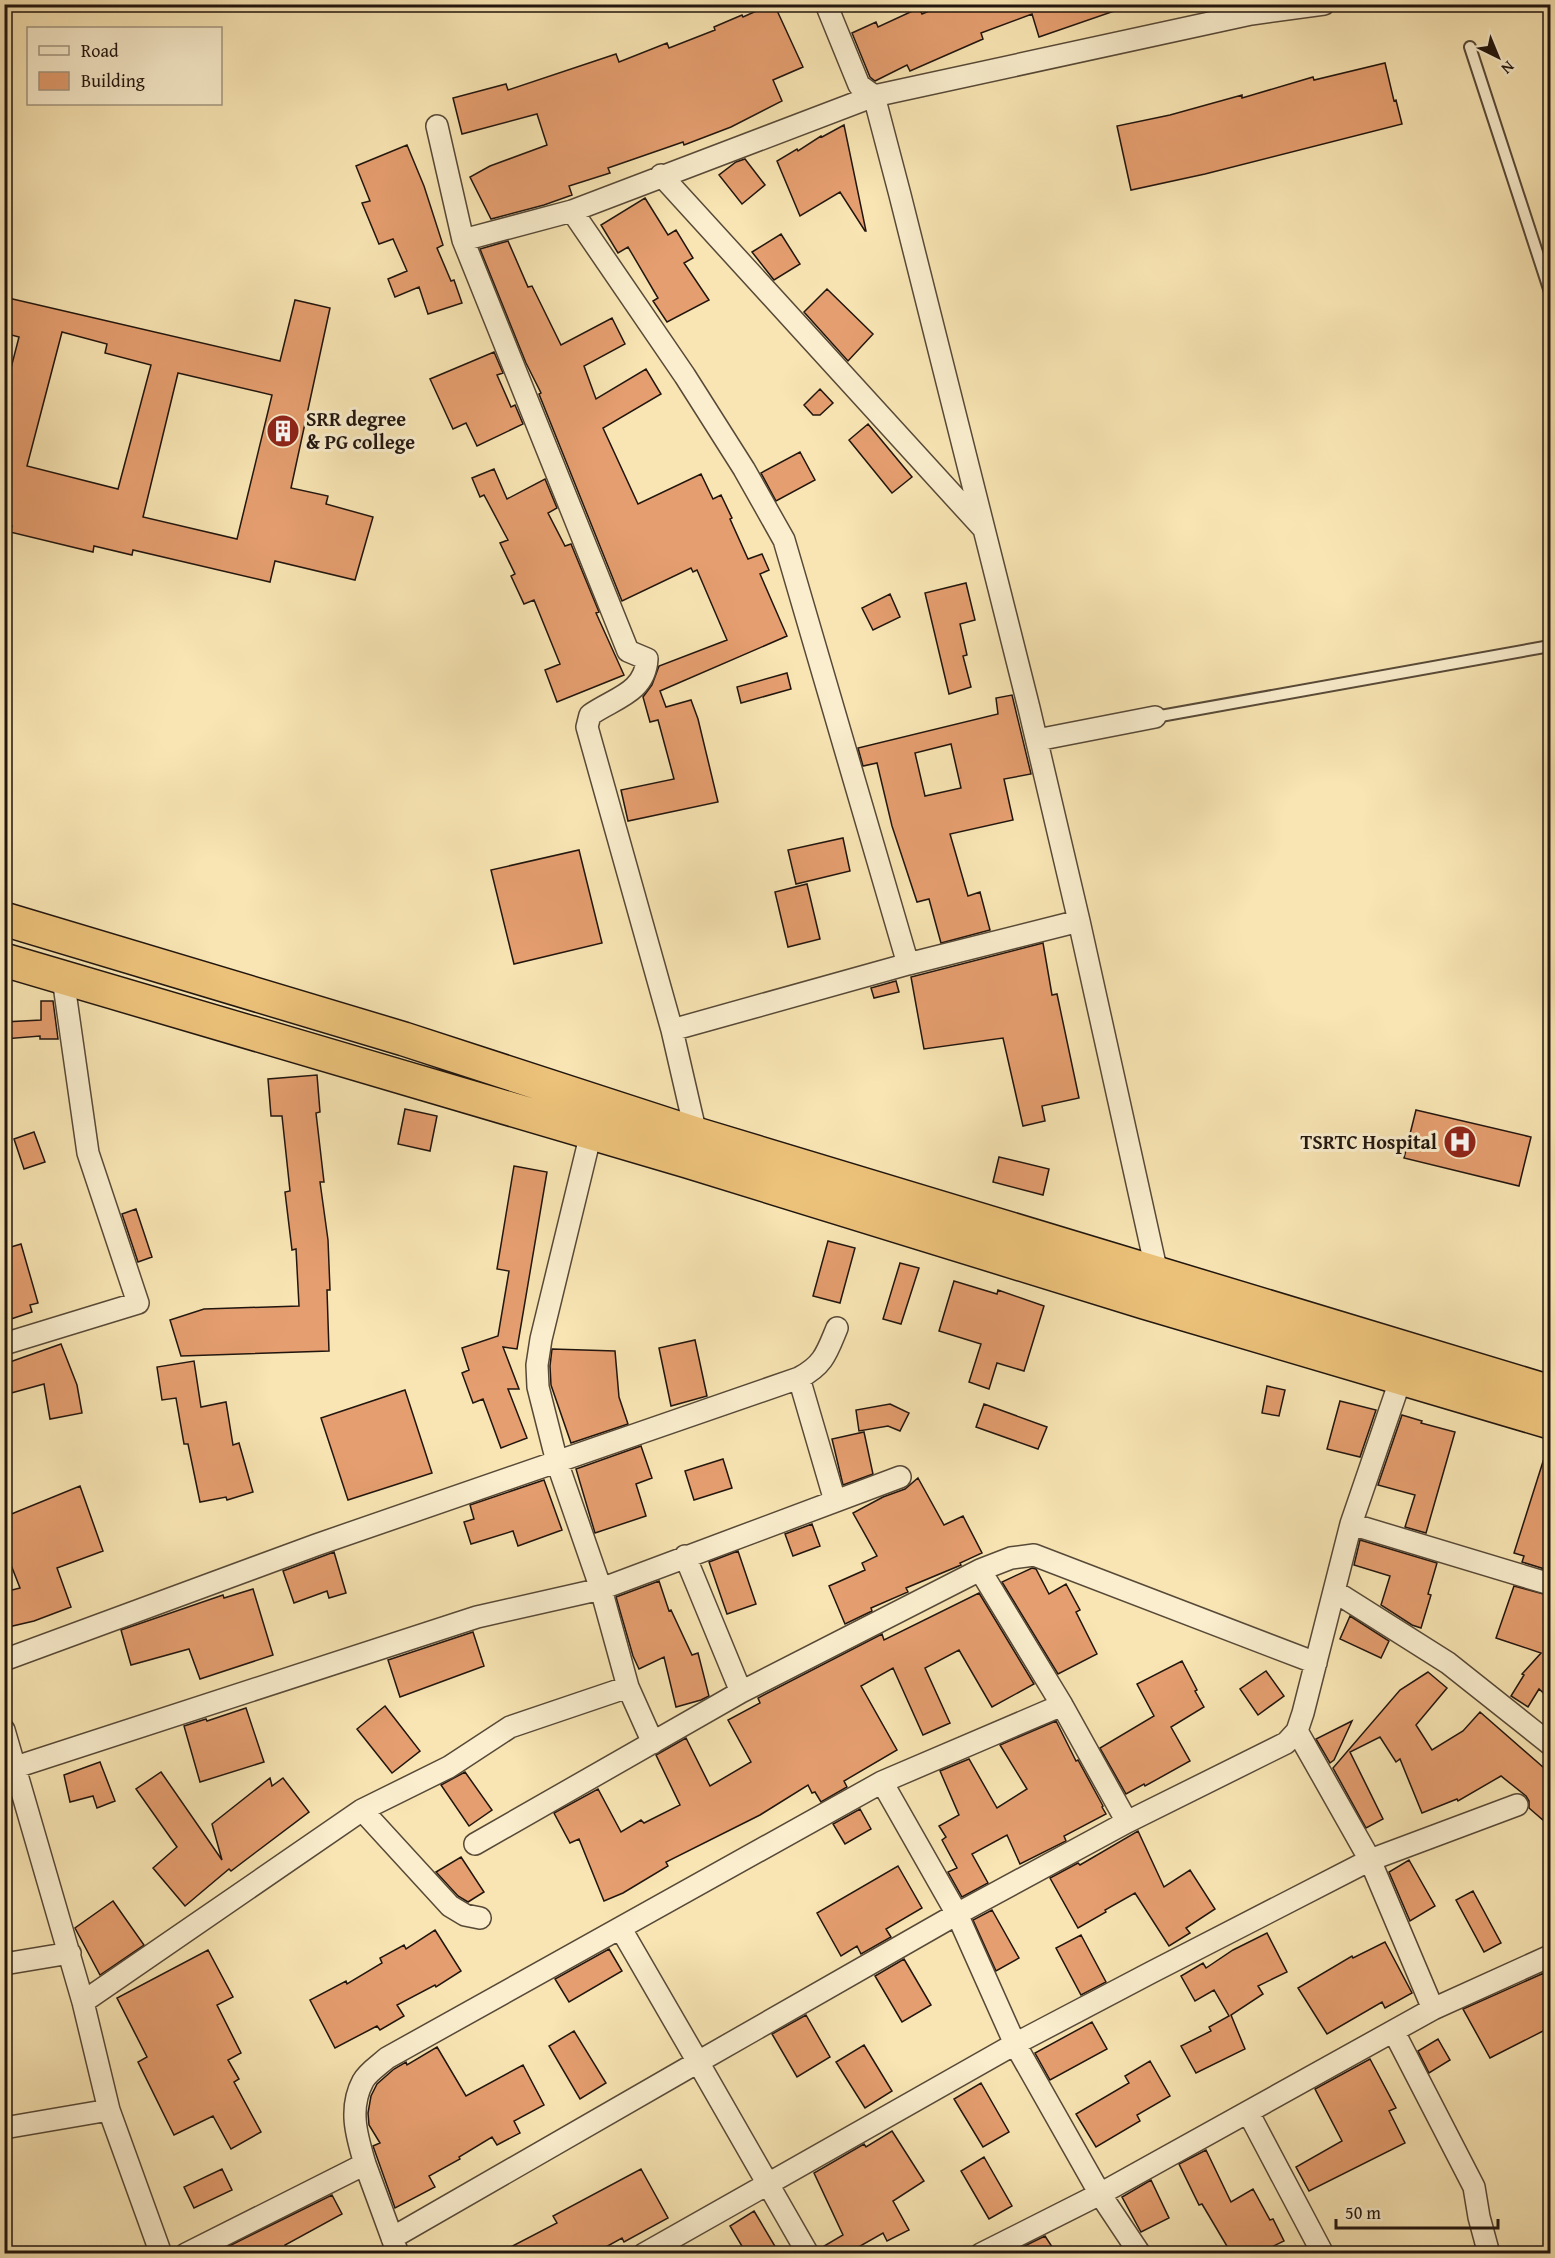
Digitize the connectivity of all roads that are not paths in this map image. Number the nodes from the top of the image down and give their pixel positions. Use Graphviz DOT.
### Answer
graph roads {
  1 [pos="826,4"];
  2 [pos="1324,4"];
  3 [pos="1249,9"];
  4 [pos="1470,47"];
  5 [pos="873,96"];
  6 [pos="437,126"];
  7 [pos="662,175"];
  8 [pos="572,211"];
  9 [pos="463,240"];
  10 [pos="1551,292"];
  11 [pos="985,530"];
  12 [pos="1551,646"];
  13 [pos="1155,717"];
  14 [pos="1037,740"];
  15 [pos="4,919"];
  16 [pos="1079,921"];
  17 [pos="4,960"];
  18 [pos="908,964"];
  19 [pos="63,978"];
  20 [pos="672,1030"];
  21 [pos="591,1133"];
  22 [pos="696,1134"];
  23 [pos="1156,1273"];
  24 [pos="837,1328"];
  25 [pos="4,1344"];
  26 [pos="800,1378"];
  27 [pos="1401,1378"];
  28 [pos="1551,1392"];
  29 [pos="1551,1422"];
  30 [pos="557,1462"];
  31 [pos="900,1478"];
  32 [pos="835,1501"];
  33 [pos="1350,1524"];
  34 [pos="684,1556"];
  35 [pos="980,1570"];
  36 [pos="1551,1584"];
  37 [pos="601,1589"];
  38 [pos="1334,1591"];
  39 [pos="4,1660"];
  40 [pos="1316,1663"];
  41 [pos="628,1687"];
  42 [pos="741,1692"];
  43 [pos="1062,1705"];
  44 [pos="4,1730"];
  45 [pos="1297,1731"];
  46 [pos="653,1743"];
  47 [pos="1551,1744"];
  48 [pos="13,1776"];
  49 [pos="882,1782"];
  50 [pos="1517,1805"];
  51 [pos="362,1810"];
  52 [pos="1127,1822"];
  53 [pos="476,1844"];
  54 [pos="1370,1860"];
  55 [pos="957,1914"];
  56 [pos="480,1918"];
  57 [pos="621,1929"];
  58 [pos="70,1953"];
  59 [pos="1551,1956"];
  60 [pos="4,1964"];
  61 [pos="83,2002"];
  62 [pos="1433,2008"];
  63 [pos="1394,2032"];
  64 [pos="1015,2044"];
  65 [pos="698,2062"];
  66 [pos="109,2110"];
  67 [pos="1248,2112"];
  68 [pos="4,2128"];
  69 [pos="365,2164"];
  70 [pos="768,2184"];
  71 [pos="1100,2194"];
  72 [pos="395,2246"];
  73 [pos="161,2253"];
  74 [pos="186,2253"];
  75 [pos="644,2253"];
  76 [pos="808,2253"];
  77 [pos="981,2253"];
  78 [pos="1140,2253"];
  79 [pos="1323,2253"];
  80 [pos="1489,2253"];
  1 -- 5 [label="street"];
  2 -- 3 [label="street"];
  3 -- 5 [label="street"];
  4 -- 10 [label="lane"];
  5 -- 7 [label="street"];
  5 -- 11 [label="street"];
  6 -- 9 [label="street"];
  7 -- 8 [label="street"];
  7 -- 11 [label="street"];
  8 -- 9 [label="street"];
  8 -- 18 [label="street"];
  9 -- 20 [label="street"];
  11 -- 14 [label="street"];
  12 -- 13 [label="lane"];
  13 -- 14 [label="street"];
  14 -- 16 [label="street"];
  15 -- 22 [label="highway"];
  16 -- 18 [label="street"];
  16 -- 23 [label="street"];
  17 -- 19 [label="highway"];
  18 -- 20 [label="street"];
  19 -- 21 [label="highway"];
  19 -- 25 [label="street"];
  20 -- 22 [label="street"];
  21 -- 27 [label="highway"];
  21 -- 30 [label="street"];
  22 -- 23 [label="highway"];
  23 -- 28 [label="highway"];
  24 -- 26 [label="street"];
  26 -- 30 [label="street"];
  26 -- 32 [label="street"];
  27 -- 29 [label="highway"];
  27 -- 33 [label="street"];
  30 -- 37 [label="street"];
  30 -- 39 [label="street"];
  31 -- 32 [label="street"];
  32 -- 34 [label="street"];
  33 -- 36 [label="street"];
  33 -- 38 [label="street"];
  34 -- 37 [label="street"];
  34 -- 42 [label="street"];
  35 -- 40 [label="street"];
  35 -- 42 [label="street"];
  35 -- 43 [label="street"];
  37 -- 41 [label="street"];
  37 -- 48 [label="street"];
  38 -- 40 [label="street"];
  38 -- 47 [label="street"];
  40 -- 45 [label="street"];
  41 -- 46 [label="street"];
  41 -- 51 [label="street"];
  42 -- 46 [label="street"];
  43 -- 49 [label="street"];
  43 -- 52 [label="street"];
  44 -- 48 [label="street"];
  45 -- 52 [label="street"];
  45 -- 54 [label="street"];
  46 -- 53 [label="street"];
  48 -- 58 [label="street"];
  49 -- 55 [label="street"];
  49 -- 57 [label="street"];
  50 -- 54 [label="street"];
  51 -- 56 [label="street"];
  51 -- 61 [label="street"];
  52 -- 55 [label="street"];
  54 -- 62 [label="street"];
  54 -- 64 [label="street"];
  55 -- 64 [label="street"];
  55 -- 65 [label="street"];
  57 -- 65 [label="street"];
  57 -- 69 [label="street"];
  58 -- 60 [label="street"];
  58 -- 61 [label="street"];
  59 -- 62 [label="street"];
  61 -- 66 [label="street"];
  62 -- 63 [label="street"];
  63 -- 67 [label="street"];
  63 -- 80 [label="street"];
  64 -- 70 [label="street"];
  64 -- 71 [label="street"];
  65 -- 70 [label="street"];
  65 -- 72 [label="street"];
  66 -- 68 [label="street"];
  66 -- 73 [label="street"];
  67 -- 71 [label="street"];
  67 -- 79 [label="street"];
  69 -- 72 [label="street"];
  69 -- 74 [label="street"];
  70 -- 75 [label="street"];
  70 -- 76 [label="street"];
  71 -- 77 [label="street"];
  71 -- 78 [label="street"];
}
